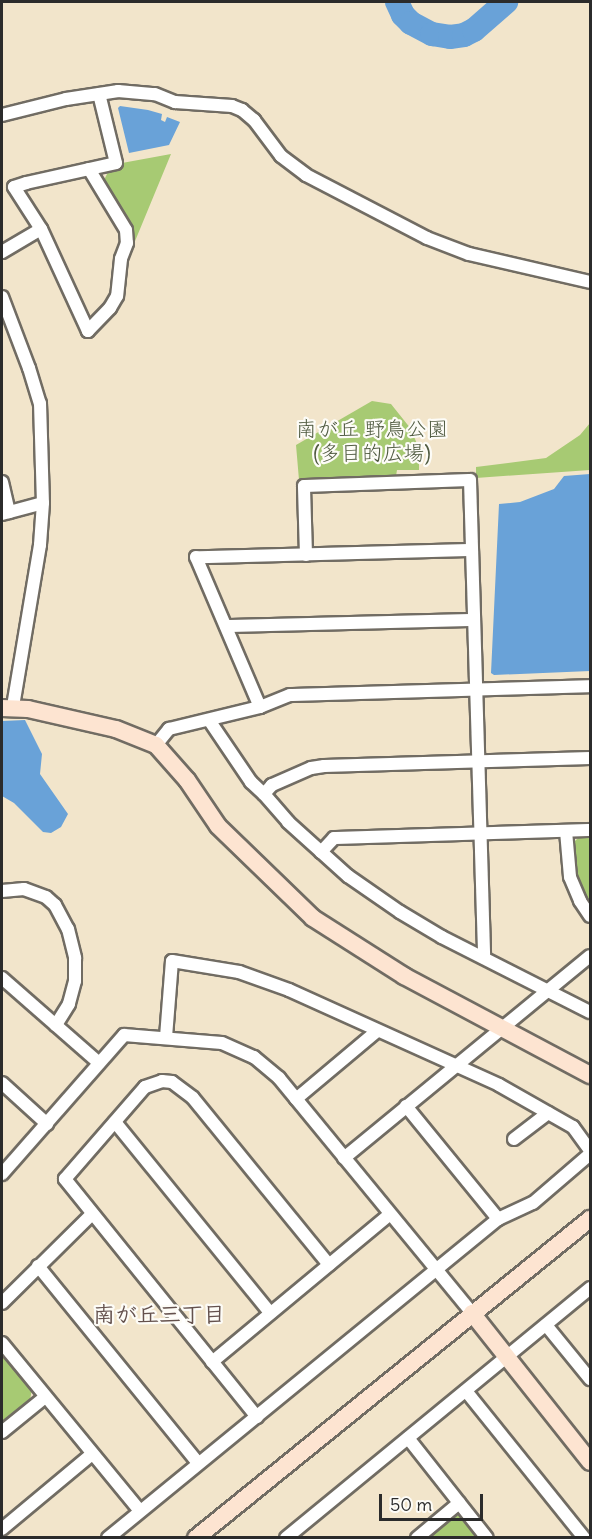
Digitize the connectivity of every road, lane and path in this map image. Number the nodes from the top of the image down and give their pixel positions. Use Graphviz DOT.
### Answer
graph roads {
  1 [pos="99,94"];
  2 [pos="2,115"];
  3 [pos="90,169"];
  4 [pos="41,230"];
  5 [pos="2,252"];
  6 [pos="591,282"];
  7 [pos="2,297"];
  8 [pos="2,482"];
  9 [pos="43,503"];
  10 [pos="5,513"];
  11 [pos="472,550"];
  12 [pos="306,555"];
  13 [pos="474,620"];
  14 [pos="226,626"];
  15 [pos="591,686"];
  16 [pos="475,690"];
  17 [pos="7,707"];
  18 [pos="260,707"];
  19 [pos="209,720"];
  20 [pos="156,745"];
  21 [pos="591,758"];
  22 [pos="478,762"];
  23 [pos="264,794"];
  24 [pos="591,830"];
  25 [pos="566,831"];
  26 [pos="480,835"];
  27 [pos="321,852"];
  28 [pos="2,891"];
  29 [pos="591,916"];
  30 [pos="591,956"];
  31 [pos="484,958"];
  32 [pos="2,978"];
  33 [pos="550,990"];
  34 [pos="591,1012"];
  35 [pos="56,1025"];
  36 [pos="502,1028"];
  37 [pos="377,1031"];
  38 [pos="166,1037"];
  39 [pos="99,1063"];
  40 [pos="455,1065"];
  41 [pos="591,1075"];
  42 [pos="2,1083"];
  43 [pos="296,1099"];
  44 [pos="406,1107"];
  45 [pos="548,1113"];
  46 [pos="115,1122"];
  47 [pos="47,1124"];
  48 [pos="514,1139"];
  49 [pos="591,1152"];
  50 [pos="344,1158"];
  51 [pos="2,1174"];
  52 [pos="92,1214"];
  53 [pos="390,1214"];
  54 [pos="498,1219"];
  55 [pos="591,1219"];
  56 [pos="329,1265"];
  57 [pos="38,1266"];
  58 [pos="435,1271"];
  59 [pos="591,1288"];
  60 [pos="2,1303"];
  61 [pos="270,1313"];
  62 [pos="472,1313"];
  63 [pos="546,1325"];
  64 [pos="2,1344"];
  65 [pos="505,1357"];
  66 [pos="212,1362"];
  67 [pos="591,1379"];
  68 [pos="465,1391"];
  69 [pos="45,1396"];
  70 [pos="257,1417"];
  71 [pos="2,1432"];
  72 [pos="408,1438"];
  73 [pos="92,1454"];
  74 [pos="591,1462"];
  75 [pos="198,1463"];
  76 [pos="459,1503"];
  77 [pos="140,1511"];
  78 [pos="2,1529"];
  79 [pos="108,1538"];
  80 [pos="196,1538"];
  81 [pos="286,1538"];
  82 [pos="417,1538"];
  83 [pos="487,1538"];
  84 [pos="584,1538"];
  1 -- 2 [label="street"];
  1 -- 3 [label="street"];
  1 -- 6 [label="street"];
  3 -- 4 [label="street"];
  3 -- 4 [label="street"];
  4 -- 5 [label="street"];
  7 -- 9 [label="street"];
  8 -- 10 [label="street"];
  9 -- 10 [label="street"];
  9 -- 17 [label="street"];
  11 -- 12 [label="street"];
  11 -- 12 [label="street"];
  11 -- 13 [label="street"];
  12 -- 14 [label="street"];
  13 -- 14 [label="street"];
  13 -- 16 [label="street"];
  14 -- 18 [label="street"];
  15 -- 16 [label="street"];
  16 -- 18 [label="street"];
  16 -- 22 [label="street"];
  17 -- 20 [label="street"];
  18 -- 19 [label="street"];
  19 -- 20 [label="street"];
  19 -- 23 [label="street"];
  20 -- 36 [label="street"];
  21 -- 22 [label="street"];
  22 -- 23 [label="street"];
  22 -- 26 [label="street"];
  23 -- 27 [label="street"];
  24 -- 25 [label="street"];
  25 -- 26 [label="street"];
  25 -- 29 [label="street"];
  26 -- 27 [label="street"];
  26 -- 31 [label="street"];
  27 -- 31 [label="street"];
  28 -- 35 [label="street"];
  30 -- 33 [label="street"];
  31 -- 33 [label="street"];
  32 -- 35 [label="street"];
  33 -- 34 [label="street"];
  33 -- 36 [label="street"];
  35 -- 39 [label="street"];
  36 -- 40 [label="street"];
  36 -- 41 [label="street"];
  37 -- 38 [label="street"];
  37 -- 40 [label="street"];
  37 -- 43 [label="street"];
  38 -- 39 [label="street"];
  38 -- 43 [label="street"];
  39 -- 47 [label="street"];
  40 -- 44 [label="street"];
  40 -- 45 [label="street"];
  42 -- 47 [label="street"];
  43 -- 50 [label="street"];
  44 -- 50 [label="street"];
  44 -- 54 [label="street"];
  45 -- 48 [label="street"];
  45 -- 49 [label="street"];
  46 -- 52 [label="street"];
  46 -- 56 [label="street"];
  46 -- 61 [label="street"];
  47 -- 51 [label="street"];
  49 -- 54 [label="street"];
  50 -- 53 [label="street"];
  52 -- 57 [label="street"];
  52 -- 66 [label="street"];
  53 -- 56 [label="street"];
  53 -- 58 [label="street"];
  54 -- 58 [label="street"];
  55 -- 62 [label="street"];
  56 -- 61 [label="street"];
  57 -- 60 [label="street"];
  57 -- 75 [label="street"];
  58 -- 62 [label="street"];
  58 -- 70 [label="street"];
  59 -- 63 [label="street"];
  61 -- 66 [label="street"];
  62 -- 65 [label="street"];
  62 -- 80 [label="street"];
  63 -- 65 [label="street"];
  63 -- 67 [label="street"];
  64 -- 69 [label="street"];
  65 -- 68 [label="street"];
  65 -- 74 [label="street"];
  66 -- 70 [label="street"];
  68 -- 72 [label="street"];
  68 -- 84 [label="street"];
  69 -- 71 [label="street"];
  69 -- 73 [label="street"];
  70 -- 75 [label="street"];
  72 -- 76 [label="street"];
  72 -- 81 [label="street"];
  73 -- 77 [label="street"];
  73 -- 78 [label="street"];
  75 -- 77 [label="street"];
  76 -- 82 [label="street"];
  76 -- 83 [label="street"];
  77 -- 79 [label="street"];
}
